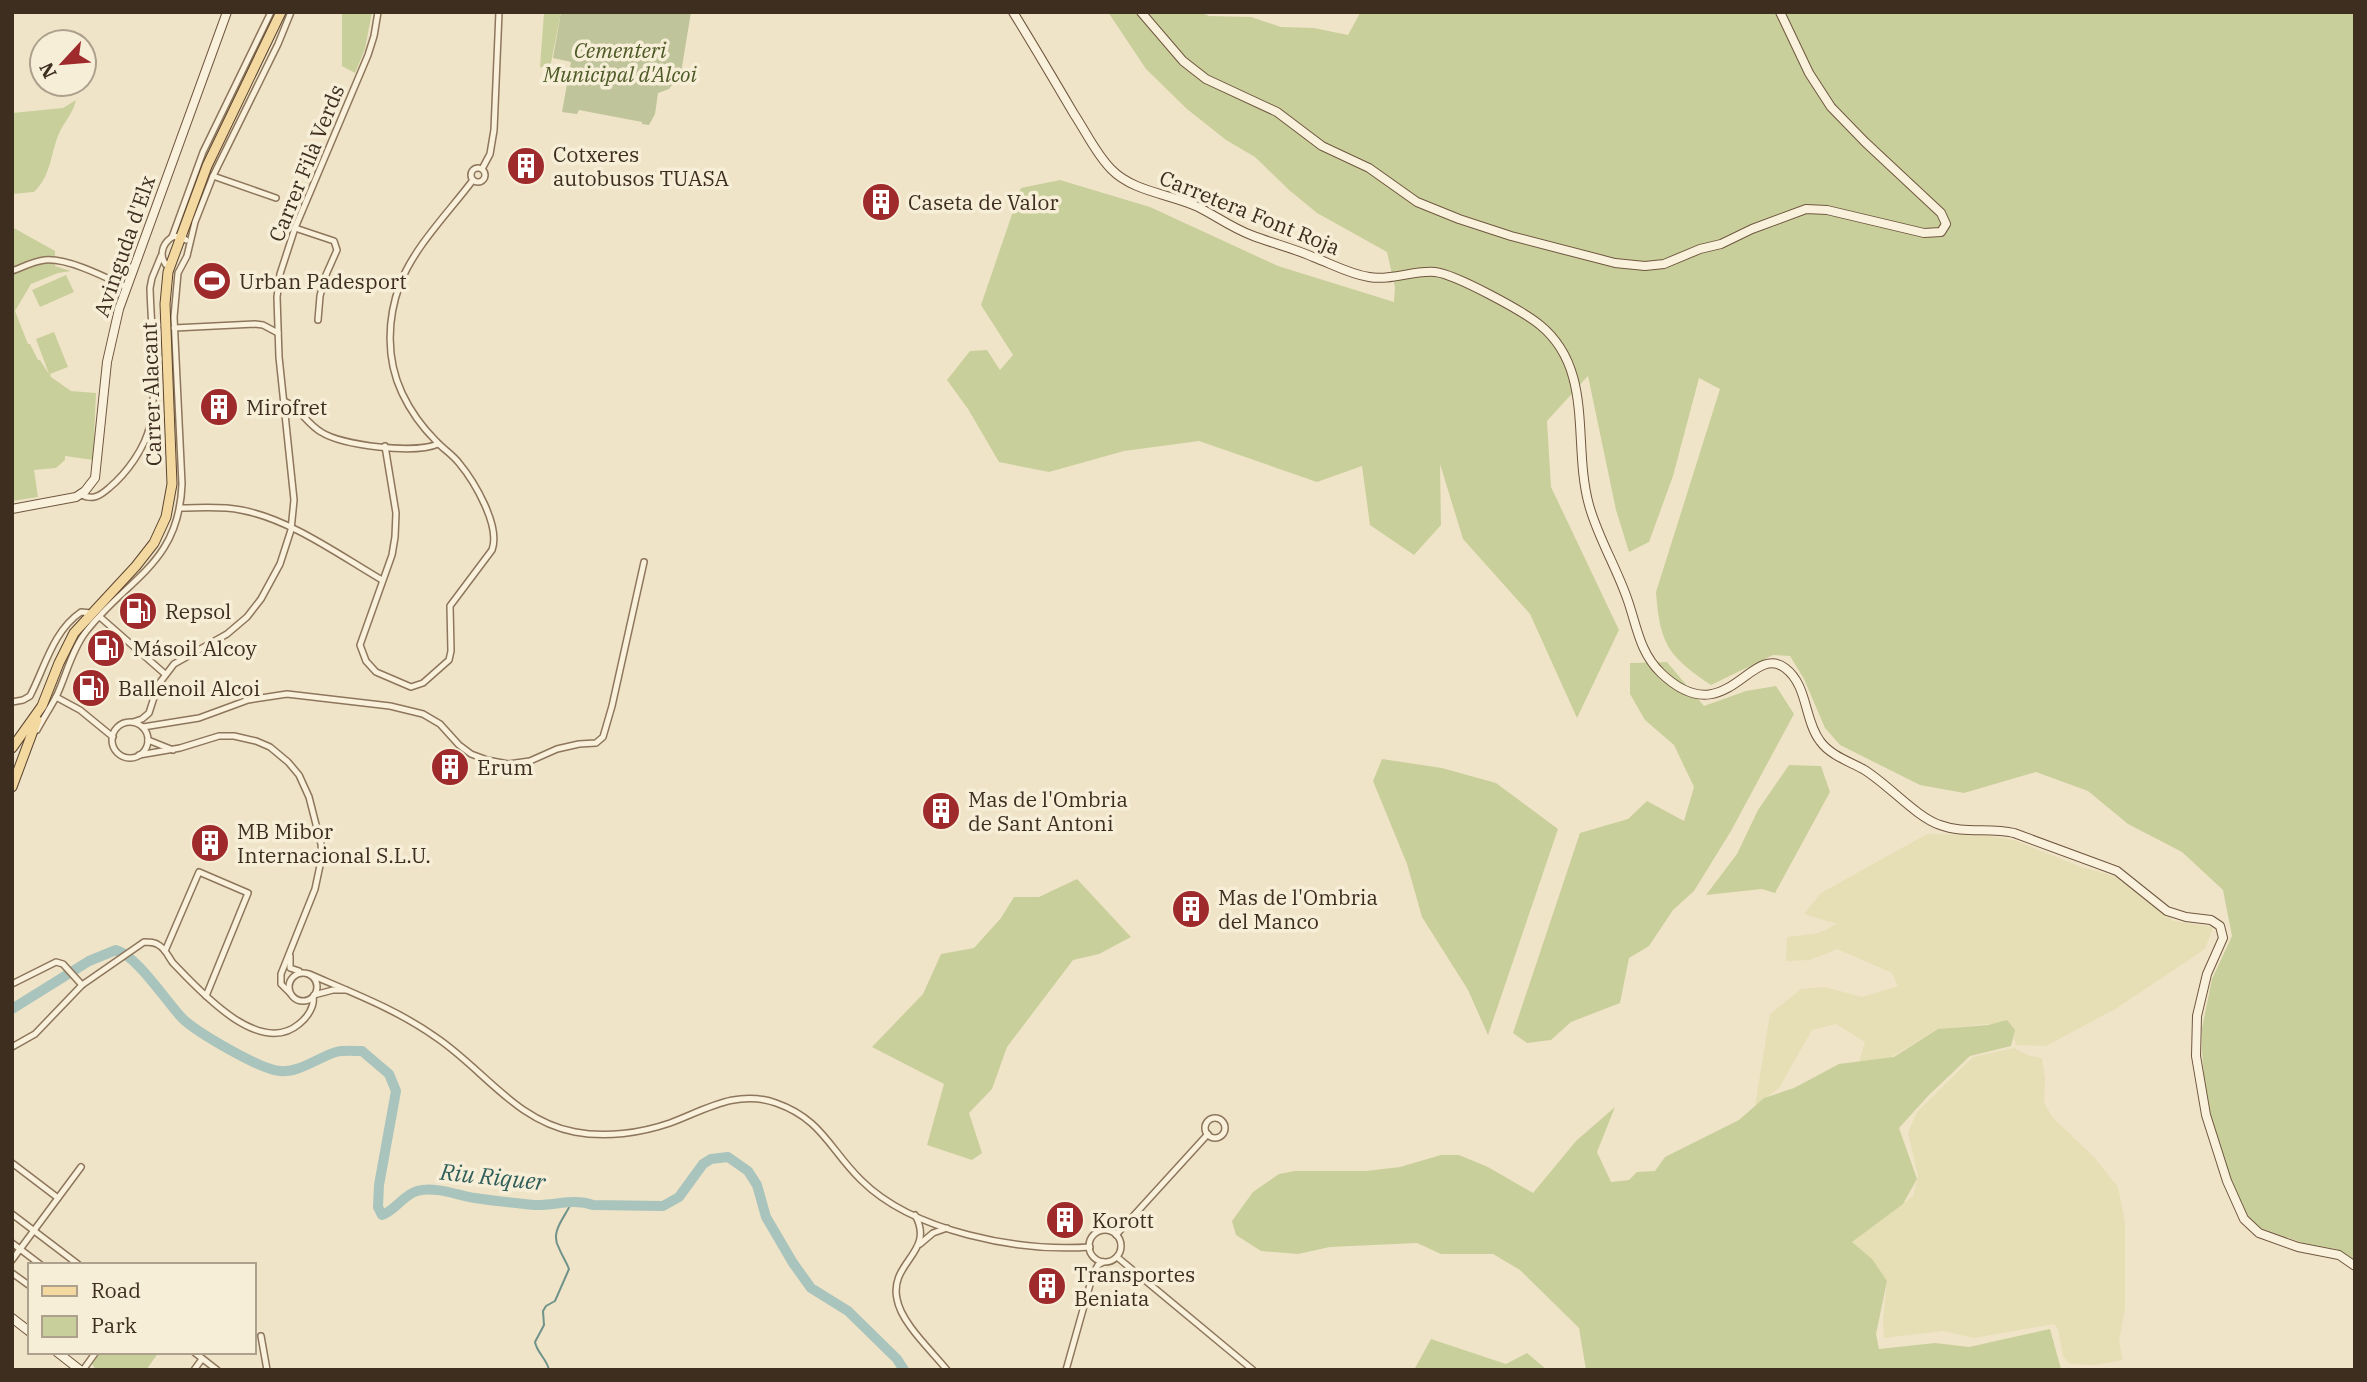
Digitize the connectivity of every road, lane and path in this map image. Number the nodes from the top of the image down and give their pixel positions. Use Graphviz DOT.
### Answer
graph roads {
  1 [pos="227,12"];
  2 [pos="271,12"];
  3 [pos="281,12"];
  4 [pos="291,12"];
  5 [pos="378,12"];
  6 [pos="499,12"];
  7 [pos="1013,12"];
  8 [pos="1141,12"];
  9 [pos="1780,12"];
  10 [pos="482,169"];
  11 [pos="213,176"];
  12 [pos="473,180"];
  13 [pos="276,198"];
  14 [pos="295,228"];
  15 [pos="180,238"];
  16 [pos="188,248"];
  17 [pos="162,256"];
  18 [pos="173,266"];
  19 [pos="12,271"];
  20 [pos="126,287"];
  21 [pos="318,320"];
  22 [pos="174,328"];
  23 [pos="278,333"];
  24 [pos="284,401"];
  25 [pos="438,444"];
  26 [pos="385,446"];
  27 [pos="80,495"];
  28 [pos="180,508"];
  29 [pos="12,509"];
  30 [pos="291,528"];
  31 [pos="644,562"];
  32 [pos="382,580"];
  33 [pos="95,615"];
  34 [pos="165,674"];
  35 [pos="55,697"];
  36 [pos="12,702"];
  37 [pos="42,706"];
  38 [pos="133,722"];
  39 [pos="143,727"];
  40 [pos="113,737"];
  41 [pos="148,740"];
  42 [pos="28,744"];
  43 [pos="13,747"];
  44 [pos="173,750"];
  45 [pos="139,755"];
  46 [pos="22,758"];
  47 [pos="13,783"];
  48 [pos="291,950"];
  49 [pos="165,951"];
  50 [pos="306,973"];
  51 [pos="12,984"];
  52 [pos="82,985"];
  53 [pos="349,990"];
  54 [pos="290,993"];
  55 [pos="206,996"];
  56 [pos="314,996"];
  57 [pos="301,1001"];
  58 [pos="307,1015"];
  59 [pos="12,1047"];
  60 [pos="1208,1134"];
  61 [pos="12,1163"];
  62 [pos="81,1167"];
  63 [pos="58,1198"];
  64 [pos="12,1214"];
  65 [pos="915,1215"];
  66 [pos="947,1228"];
  67 [pos="34,1231"];
  68 [pos="1116,1235"];
  69 [pos="12,1243"];
  70 [pos="920,1245"];
  71 [pos="1090,1247"];
  72 [pos="20,1249"];
  73 [pos="1117,1256"];
  74 [pos="12,1260"];
  75 [pos="1103,1262"];
  76 [pos="38,1263"];
  77 [pos="76,1263"];
  78 [pos="2355,1266"];
  79 [pos="12,1273"];
  80 [pos="28,1285"];
  81 [pos="12,1318"];
  82 [pos="28,1330"];
  83 [pos="261,1336"];
  84 [pos="60,1354"];
  85 [pos="94,1354"];
  86 [pos="196,1354"];
  87 [pos="202,1359"];
  88 [pos="82,1370"];
  89 [pos="194,1370"];
  90 [pos="217,1370"];
  91 [pos="267,1370"];
  92 [pos="947,1370"];
  93 [pos="1066,1370"];
  94 [pos="1253,1370"];
  1 -- 20 [label="street, Avinguda d'Elx"];
  2 -- 15 [label="street, Carrer Alacant"];
  3 -- 15 [label="main road, Carrer Alacant"];
  4 -- 11 [label="street"];
  5 -- 14 [label="street, Carrer Filà Verds"];
  6 -- 10 [label="street"];
  7 -- 78 [label="street, Carretera Font Roja"];
  8 -- 9 [label="street"];
  10 -- 12 [label="street"];
  10 -- 12 [label="street"];
  11 -- 13 [label="street, Carrer Filà Verds"];
  11 -- 16 [label="street"];
  12 -- 25 [label="street"];
  14 -- 21 [label="street"];
  14 -- 23 [label="street, Carrer Filà Verds"];
  15 -- 16 [label="street"];
  15 -- 17 [label="street"];
  15 -- 18 [label="main road, Carrer Alacant"];
  16 -- 18 [label="street"];
  17 -- 18 [label="street"];
  17 -- 27 [label="street"];
  18 -- 22 [label="street, Carrer Alacant"];
  18 -- 33 [label="main road, Carrer Alacant"];
  19 -- 20 [label="street"];
  20 -- 27 [label="street, Avinguda d'Elx"];
  22 -- 23 [label="street"];
  22 -- 28 [label="street, Carrer Alacant"];
  23 -- 24 [label="street, Carrer Filà Verds"];
  24 -- 26 [label="street"];
  24 -- 30 [label="street, Carrer Filà Verds"];
  25 -- 26 [label="street"];
  25 -- 32 [label="street"];
  26 -- 32 [label="street"];
  27 -- 29 [label="street"];
  28 -- 30 [label="street"];
  28 -- 33 [label="street, Carrer Alacant"];
  30 -- 32 [label="street"];
  30 -- 34 [label="street, Carrer Filà Verds"];
  31 -- 39 [label="street"];
  33 -- 34 [label="street"];
  33 -- 35 [label="street, Carrer Alacant"];
  33 -- 36 [label="street"];
  33 -- 37 [label="main road, Carrer Alacant"];
  34 -- 38 [label="street, Carrer Filà Verds"];
  35 -- 40 [label="street"];
  35 -- 42 [label="street, Carrer Alacant"];
  37 -- 42 [label="main road"];
  37 -- 43 [label="main road, Carrer Alacant"];
  38 -- 39 [label="street"];
  38 -- 40 [label="street"];
  39 -- 41 [label="street"];
  40 -- 45 [label="street"];
  41 -- 44 [label="street"];
  41 -- 45 [label="street"];
  42 -- 46 [label="main road"];
  43 -- 46 [label="main road"];
  44 -- 45 [label="street"];
  44 -- 48 [label="street"];
  46 -- 47 [label="main road"];
  48 -- 50 [label="street"];
  48 -- 54 [label="street"];
  49 -- 52 [label="street"];
  49 -- 55 [label="street"];
  49 -- 55 [label="street"];
  50 -- 53 [label="street"];
  50 -- 54 [label="street"];
  50 -- 56 [label="street"];
  51 -- 52 [label="street"];
  52 -- 59 [label="street"];
  53 -- 56 [label="street"];
  53 -- 65 [label="street"];
  54 -- 57 [label="street"];
  55 -- 58 [label="street"];
  56 -- 57 [label="street"];
  56 -- 58 [label="street"];
  57 -- 58 [label="street"];
  60 -- 68 [label="street"];
  61 -- 63 [label="street"];
  62 -- 63 [label="street"];
  63 -- 67 [label="street"];
  64 -- 67 [label="street"];
  65 -- 66 [label="street"];
  65 -- 70 [label="street"];
  66 -- 70 [label="street"];
  66 -- 71 [label="street"];
  67 -- 72 [label="street"];
  67 -- 77 [label="street"];
  68 -- 71 [label="street"];
  68 -- 73 [label="street"];
  69 -- 72 [label="street"];
  70 -- 92 [label="street"];
  71 -- 75 [label="street"];
  72 -- 74 [label="street"];
  72 -- 76 [label="street"];
  73 -- 75 [label="street"];
  73 -- 94 [label="street"];
  75 -- 93 [label="street"];
  79 -- 80 [label="street"];
  81 -- 82 [label="street"];
  83 -- 91 [label="street"];
  84 -- 88 [label="street"];
  85 -- 88 [label="street"];
  86 -- 87 [label="street"];
  87 -- 89 [label="street"];
  87 -- 90 [label="street"];
}
